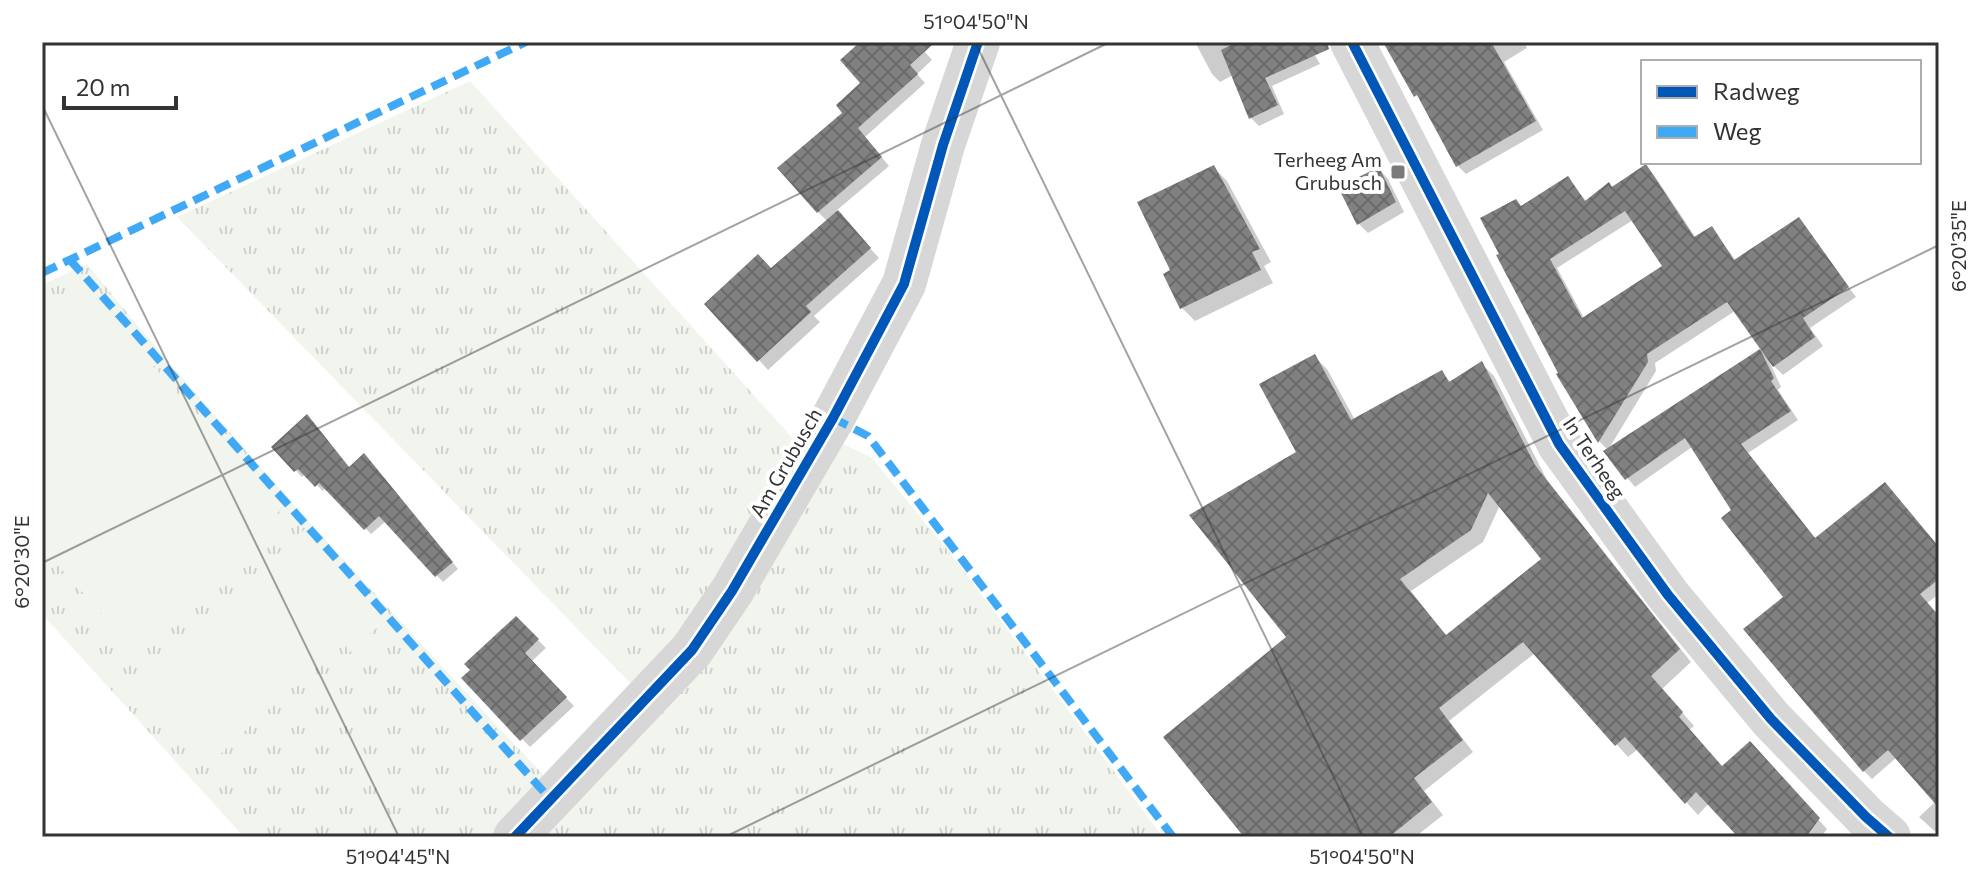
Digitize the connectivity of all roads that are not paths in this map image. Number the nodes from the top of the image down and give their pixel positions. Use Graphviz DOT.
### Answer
graph roads {
  1 [pos="978,42"];
  2 [pos="1352,42"];
  3 [pos="515,837"];
  4 [pos="1889,837"];
  1 -- 3 [label="street, Am Grubusch"];
  2 -- 4 [label="street, In Terheeg"];
}
